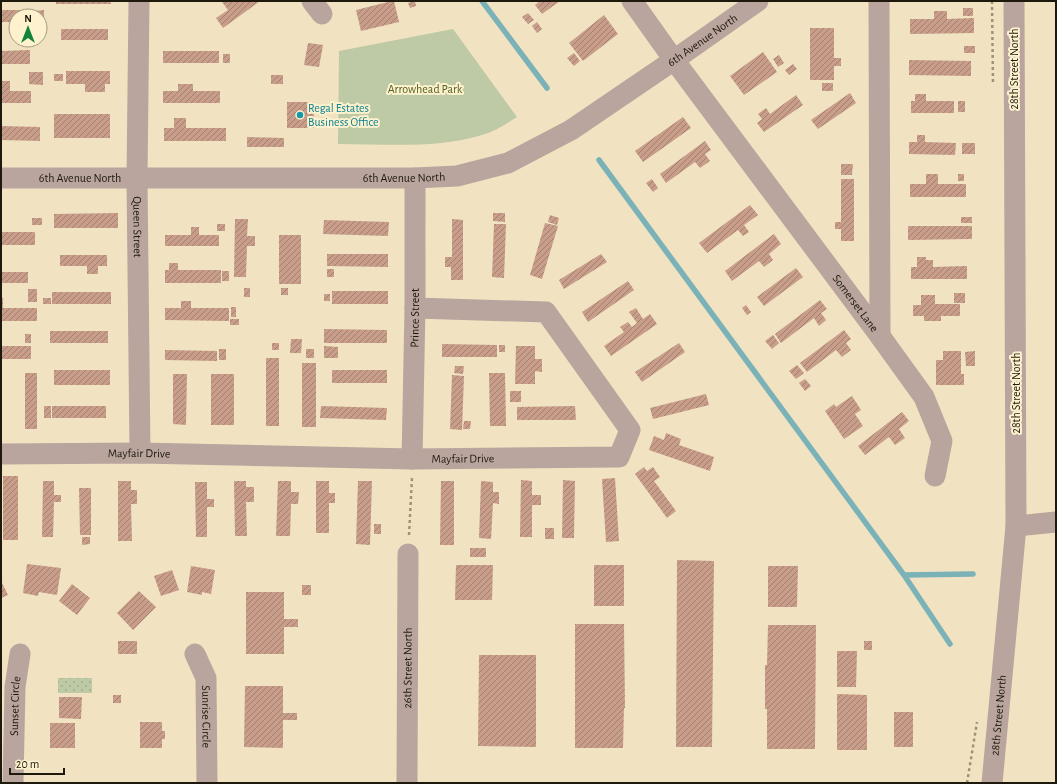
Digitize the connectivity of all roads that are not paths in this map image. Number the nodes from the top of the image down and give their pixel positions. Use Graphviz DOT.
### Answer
graph roads {
  1 [pos="138,1"];
  2 [pos="632,1"];
  3 [pos="758,1"];
  4 [pos="880,1"];
  5 [pos="1014,1"];
  6 [pos="674,60"];
  7 [pos="1,178"];
  8 [pos="137,178"];
  9 [pos="415,178"];
  10 [pos="415,308"];
  11 [pos="880,336"];
  12 [pos="140,453"];
  13 [pos="1,454"];
  14 [pos="412,459"];
  15 [pos="935,476"];
  16 [pos="1056,522"];
  17 [pos="1016,526"];
  18 [pos="408,554"];
  19 [pos="20,654"];
  20 [pos="195,654"];
  21 [pos="14,783"];
  22 [pos="207,783"];
  23 [pos="407,783"];
  24 [pos="992,783"];
  1 -- 8 [label="street, Queen Street"];
  2 -- 6 [label="street, Somerset Lane"];
  3 -- 6 [label="street, 6th Avenue North"];
  4 -- 11 [label="street, Somerset Lane"];
  5 -- 17 [label="street, 28th Street North"];
  6 -- 9 [label="street, 6th Avenue North"];
  6 -- 11 [label="street, Somerset Lane"];
  7 -- 8 [label="street, 6th Avenue North"];
  8 -- 9 [label="street, 6th Avenue North"];
  8 -- 12 [label="street, Queen Street"];
  9 -- 10 [label="street, Prince Street"];
  10 -- 14 [label="street, Prince Street"];
  10 -- 14 [label="street, Mayfair Drive"];
  11 -- 15 [label="street"];
  12 -- 13 [label="street, Mayfair Drive"];
  12 -- 14 [label="street, Mayfair Drive"];
  16 -- 17 [label="street"];
  17 -- 24 [label="street, 28th Street North"];
  18 -- 23 [label="street, 26th Street North"];
  19 -- 21 [label="street, Sunset Circle"];
  20 -- 22 [label="street, Sunrise Circle"];
}
